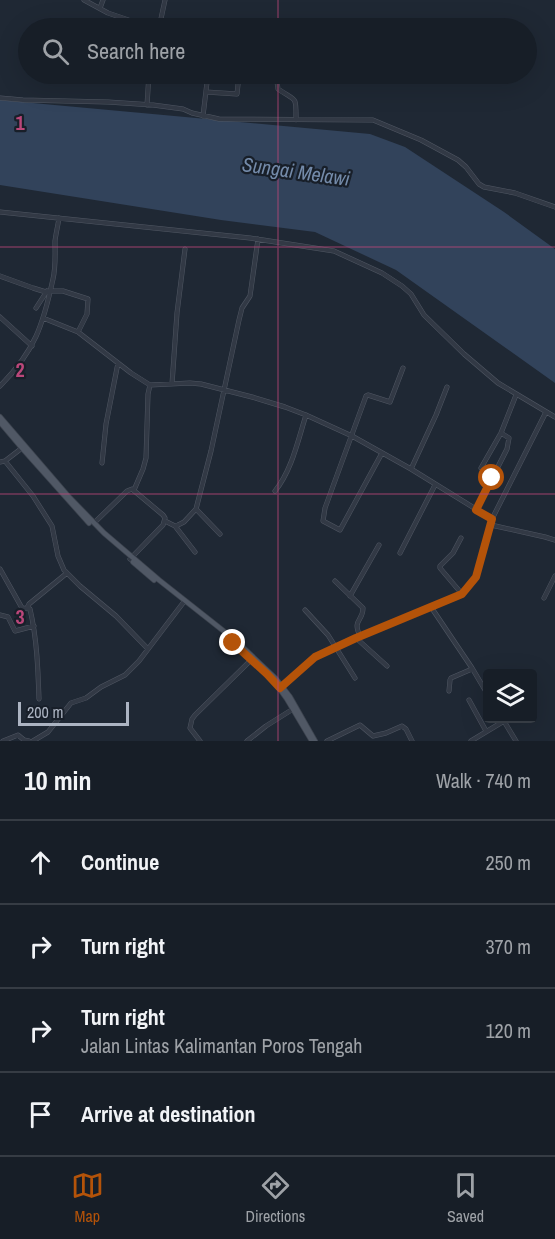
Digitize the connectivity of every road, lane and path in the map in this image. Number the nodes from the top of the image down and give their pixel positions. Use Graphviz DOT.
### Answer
graph roads {
  1 [pos="84,0"];
  2 [pos="103,0"];
  3 [pos="165,0"];
  4 [pos="100,8"];
  5 [pos="123,18"];
  6 [pos="162,18"];
  7 [pos="148,84"];
  8 [pos="207,84"];
  9 [pos="238,84"];
  10 [pos="277,84"];
  11 [pos="206,92"];
  12 [pos="0,98"];
  13 [pos="147,105"];
  14 [pos="203,116"];
  15 [pos="296,120"];
  16 [pos="555,207"];
  17 [pos="0,212"];
  18 [pos="59,218"];
  19 [pos="258,239"];
  20 [pos="186,249"];
  21 [pos="0,276"];
  22 [pos="47,293"];
  23 [pos="36,308"];
  24 [pos="0,317"];
  25 [pos="43,318"];
  26 [pos="78,332"];
  27 [pos="32,346"];
  28 [pos="118,363"];
  29 [pos="403,368"];
  30 [pos="172,384"];
  31 [pos="150,385"];
  32 [pos="0,386"];
  33 [pos="447,387"];
  34 [pos="225,389"];
  35 [pos="516,395"];
  36 [pos="546,412"];
  37 [pos="306,415"];
  38 [pos="0,417"];
  39 [pos="555,417"];
  40 [pos="0,422"];
  41 [pos="501,433"];
  42 [pos="352,436"];
  43 [pos="22,448"];
  44 [pos="382,453"];
  45 [pos="2,461"];
  46 [pos="102,464"];
  47 [pos="481,468"];
  48 [pos="411,469"];
  49 [pos="435,485"];
  50 [pos="134,490"];
  51 [pos="275,491"];
  52 [pos="196,509"];
  53 [pos="476,510"];
  54 [pos="492,519"];
  55 [pos="165,521"];
  56 [pos="94,523"];
  57 [pos="491,525"];
  58 [pos="175,526"];
  59 [pos="220,534"];
  60 [pos="461,538"];
  61 [pos="555,540"];
  62 [pos="379,544"];
  63 [pos="195,552"];
  64 [pos="400,553"];
  65 [pos="130,558"];
  66 [pos="0,569"];
  67 [pos="67,573"];
  68 [pos="555,576"];
  69 [pos="335,581"];
  70 [pos="462,594"];
  71 [pos="350,596"];
  72 [pos="544,598"];
  73 [pos="183,603"];
  74 [pos="431,607"];
  75 [pos="27,608"];
  76 [pos="305,610"];
  77 [pos="0,615"];
  78 [pos="34,626"];
  79 [pos="358,637"];
  80 [pos="336,647"];
  81 [pos="148,649"];
  82 [pos="251,660"];
  83 [pos="387,666"];
  84 [pos="472,669"];
  85 [pos="355,678"];
  86 [pos="483,686"];
  87 [pos="282,687"];
  88 [pos="449,691"];
  89 [pos="39,699"];
  90 [pos="469,700"];
  91 [pos="293,709"];
  92 [pos="498,723"];
  93 [pos="505,723"];
  94 [pos="486,731"];
  95 [pos="310,740"];
  96 [pos="514,740"];
  97 [pos="3,741"];
  98 [pos="28,741"];
  99 [pos="33,741"];
  100 [pos="200,741"];
  101 [pos="247,741"];
  102 [pos="327,741"];
  103 [pos="412,741"];
  104 [pos="471,741"];
  1 -- 4 [label="street"];
  2 -- 4 [label="street"];
  3 -- 6 [label="street"];
  4 -- 5 [label="street"];
  7 -- 13 [label="street"];
  8 -- 11 [label="street"];
  9 -- 11 [label="street"];
  10 -- 15 [label="street"];
  11 -- 14 [label="street"];
  12 -- 13 [label="street"];
  13 -- 14 [label="street"];
  14 -- 15 [label="street"];
  15 -- 16 [label="street"];
  17 -- 18 [label="street"];
  18 -- 19 [label="street"];
  18 -- 22 [label="street"];
  19 -- 34 [label="street"];
  19 -- 35 [label="street"];
  20 -- 30 [label="street"];
  21 -- 22 [label="street"];
  22 -- 23 [label="street"];
  22 -- 25 [label="street"];
  22 -- 26 [label="street"];
  24 -- 27 [label="street"];
  25 -- 26 [label="street"];
  25 -- 27 [label="street"];
  26 -- 28 [label="street"];
  27 -- 32 [label="street"];
  28 -- 31 [label="street"];
  28 -- 46 [label="street"];
  29 -- 42 [label="street"];
  30 -- 31 [label="street"];
  30 -- 34 [label="street"];
  31 -- 50 [label="street"];
  33 -- 48 [label="street"];
  34 -- 37 [label="street"];
  34 -- 52 [label="street"];
  35 -- 36 [label="street"];
  35 -- 41 [label="street"];
  36 -- 39 [label="street"];
  36 -- 54 [label="street"];
  37 -- 42 [label="street"];
  37 -- 51 [label="street"];
  38 -- 56 [label="main road"];
  40 -- 43 [label="main road"];
  41 -- 47 [label="street"];
  41 -- 53 [label="street"];
  42 -- 44 [label="street"];
  42 -- 44 [label="street"];
  43 -- 45 [label="street"];
  43 -- 65 [label="main road"];
  44 -- 48 [label="street"];
  45 -- 67 [label="street"];
  48 -- 49 [label="street"];
  49 -- 53 [label="street"];
  49 -- 64 [label="street"];
  50 -- 55 [label="street"];
  50 -- 56 [label="street"];
  52 -- 58 [label="street"];
  52 -- 59 [label="street"];
  53 -- 54 [label="street"];
  54 -- 57 [label="street"];
  55 -- 58 [label="street"];
  55 -- 65 [label="street"];
  56 -- 65 [label="main road"];
  57 -- 61 [label="street"];
  57 -- 70 [label="street"];
  58 -- 63 [label="street"];
  60 -- 70 [label="street"];
  62 -- 71 [label="street"];
  65 -- 73 [label="main road"];
  65 -- 87 [label="main road"];
  66 -- 75 [label="street"];
  67 -- 75 [label="street"];
  67 -- 81 [label="street"];
  68 -- 72 [label="street"];
  69 -- 71 [label="street"];
  70 -- 74 [label="street"];
  71 -- 79 [label="street"];
  73 -- 81 [label="street"];
  73 -- 82 [label="main road"];
  74 -- 79 [label="street"];
  74 -- 84 [label="street"];
  75 -- 78 [label="street"];
  76 -- 80 [label="street"];
  77 -- 78 [label="street"];
  78 -- 89 [label="street"];
  79 -- 80 [label="street"];
  79 -- 83 [label="street"];
  80 -- 85 [label="street"];
  80 -- 87 [label="street"];
  81 -- 99 [label="street"];
  82 -- 87 [label="main road"];
  82 -- 100 [label="street"];
  84 -- 86 [label="street"];
  84 -- 88 [label="street"];
  87 -- 91 [label="main road"];
  87 -- 95 [label="main road"];
  90 -- 94 [label="street"];
  91 -- 95 [label="main road"];
  91 -- 101 [label="street"];
  92 -- 94 [label="street"];
  93 -- 96 [label="street"];
  94 -- 104 [label="street"];
  97 -- 98 [label="street"];
  102 -- 103 [label="street"];
}
